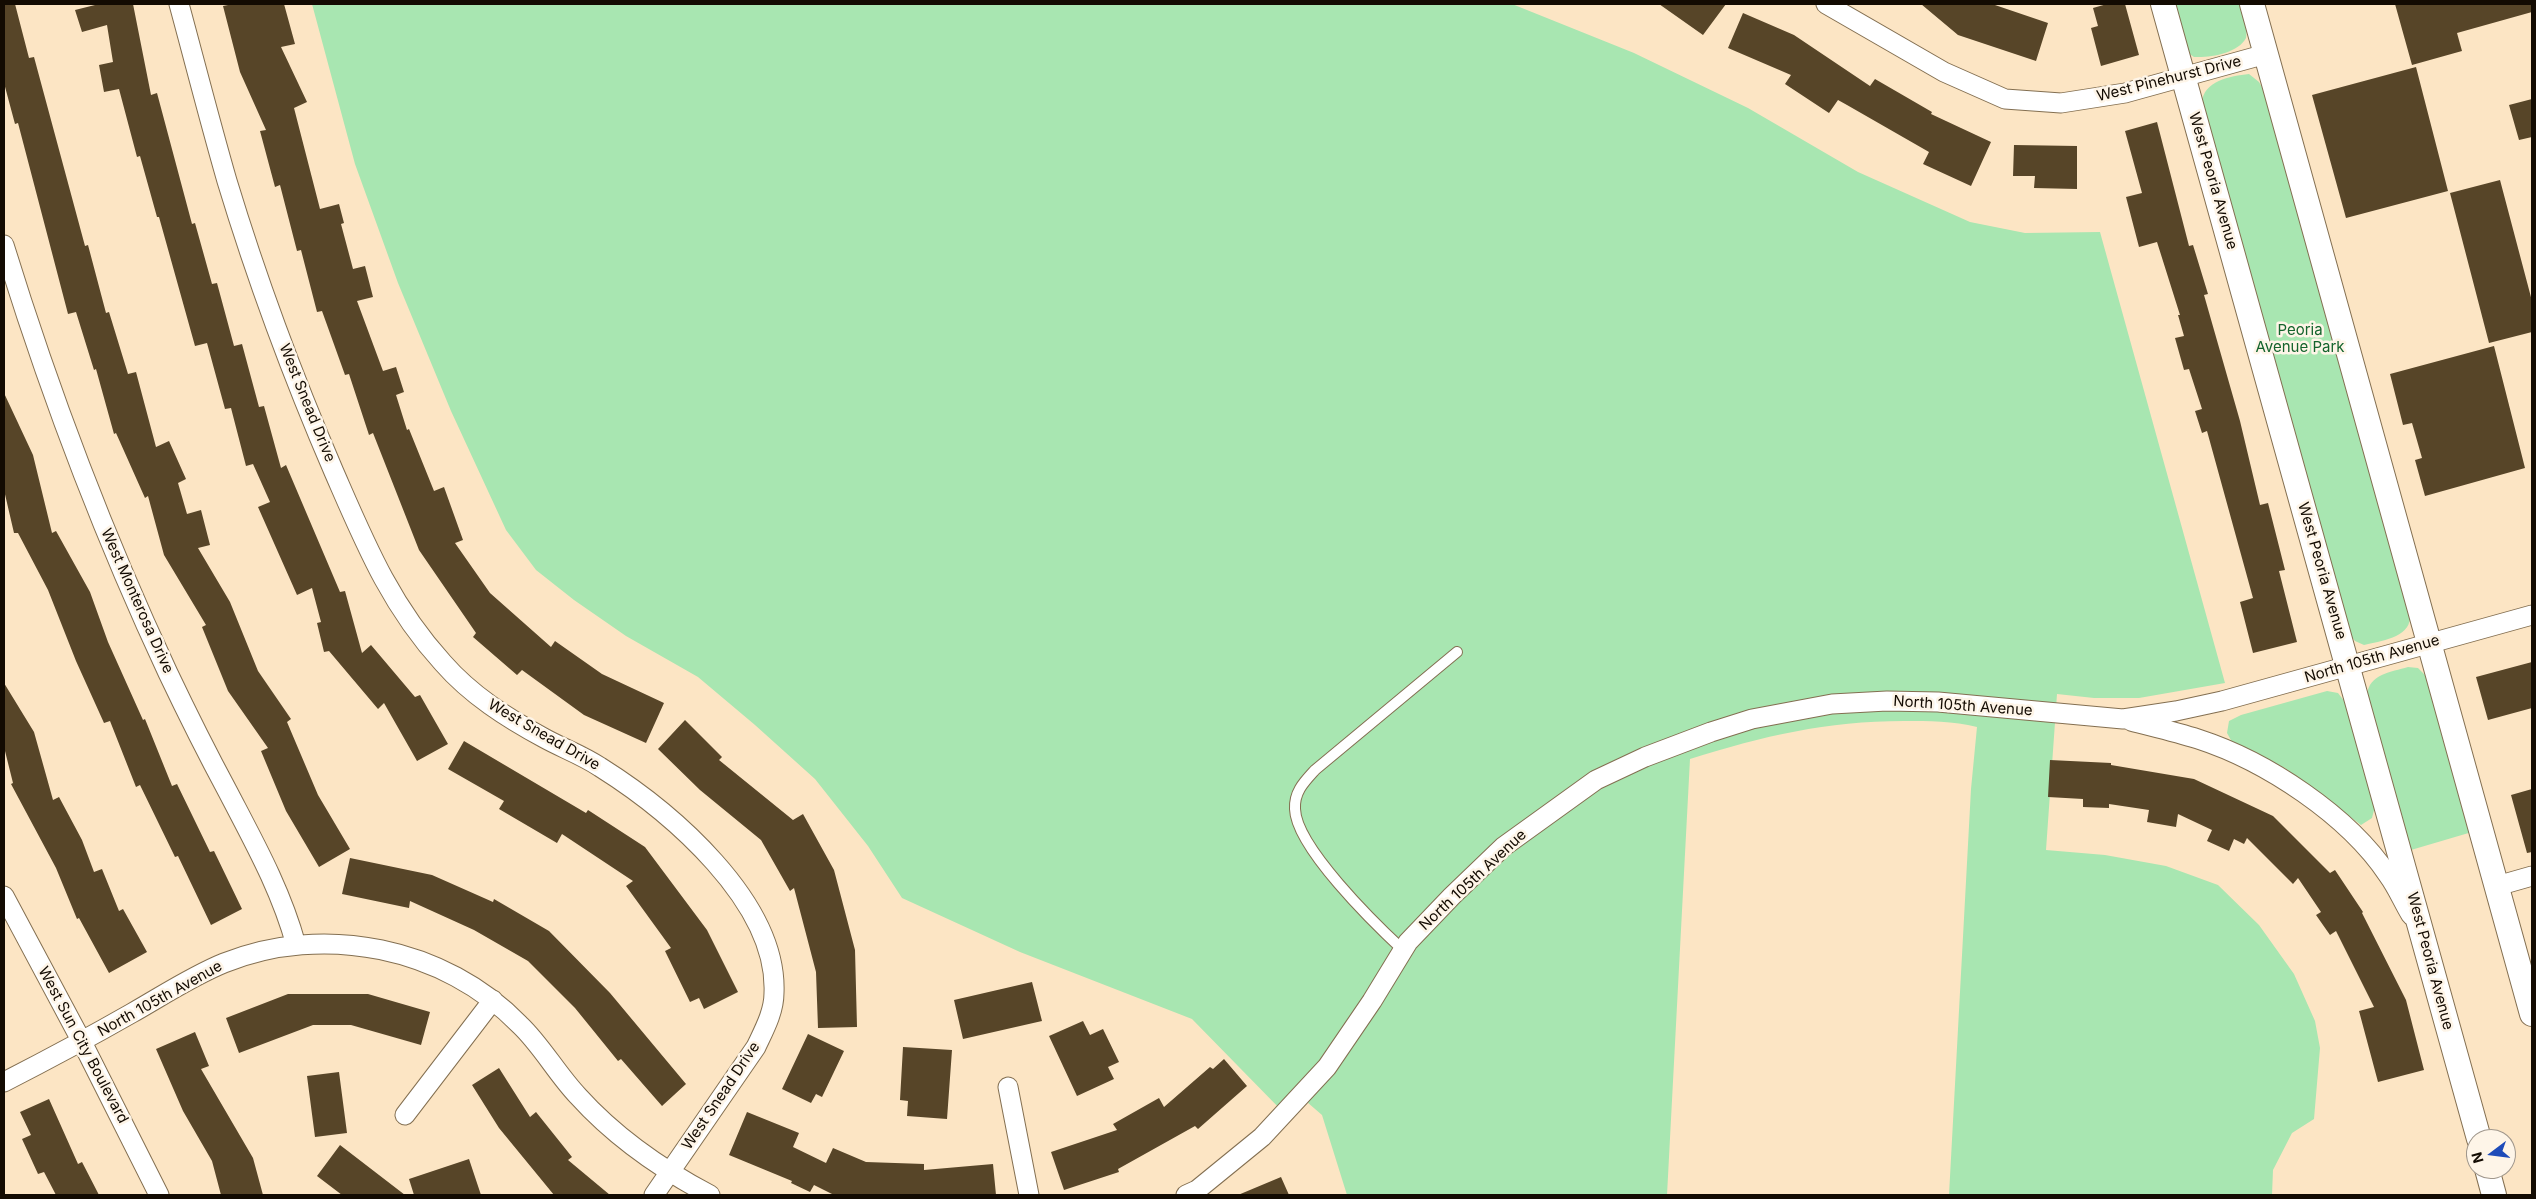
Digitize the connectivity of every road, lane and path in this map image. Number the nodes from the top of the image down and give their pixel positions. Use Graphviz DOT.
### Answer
graph roads {
  1 [pos="179,4"];
  2 [pos="1826,4"];
  3 [pos="2163,4"];
  4 [pos="2252,4"];
  5 [pos="2266,54"];
  6 [pos="2184,77"];
  7 [pos="4,245"];
  8 [pos="2532,615"];
  9 [pos="2428,643"];
  10 [pos="1457,652"];
  11 [pos="2348,665"];
  12 [pos="2123,719"];
  13 [pos="2532,876"];
  14 [pos="2497,886"];
  15 [pos="4,896"];
  16 [pos="2424,939"];
  17 [pos="296,945"];
  18 [pos="1403,950"];
  19 [pos="493,1000"];
  20 [pos="2532,1014"];
  21 [pos="82,1042"];
  22 [pos="4,1082"];
  23 [pos="1008,1088"];
  24 [pos="405,1115"];
  25 [pos="2476,1129"];
  26 [pos="668,1173"];
  27 [pos="2490,1179"];
  28 [pos="1194,1194"];
  29 [pos="158,1195"];
  30 [pos="654,1195"];
  31 [pos="710,1195"];
  32 [pos="1029,1195"];
  33 [pos="2494,1195"];
  1 -- 26 [label="street, West Snead Drive"];
  2 -- 6 [label="street, West Pinehurst Drive"];
  3 -- 6 [label="street, West Peoria Avenue"];
  4 -- 5 [label="street"];
  5 -- 6 [label="street, West Pinehurst Drive"];
  5 -- 9 [label="street"];
  6 -- 11 [label="street, West Peoria Avenue"];
  7 -- 17 [label="street, West Monterosa Drive"];
  8 -- 9 [label="street, North 105th Avenue"];
  9 -- 11 [label="street, North 105th Avenue"];
  9 -- 14 [label="street"];
  10 -- 18 [label="lane"];
  11 -- 12 [label="street, North 105th Avenue"];
  11 -- 16 [label="street, West Peoria Avenue"];
  12 -- 16 [label="street, North 105th Avenue"];
  12 -- 18 [label="street, North 105th Avenue"];
  13 -- 14 [label="street"];
  14 -- 20 [label="street"];
  15 -- 21 [label="street, West Sun City Boulevard"];
  16 -- 25 [label="street, West Peoria Avenue"];
  17 -- 19 [label="street, North 105th Avenue"];
  17 -- 21 [label="street, North 105th Avenue"];
  18 -- 28 [label="street, North 105th Avenue"];
  19 -- 24 [label="street"];
  19 -- 26 [label="street, North 105th Avenue"];
  21 -- 22 [label="street, North 105th Avenue"];
  21 -- 29 [label="street, West Sun City Boulevard"];
  23 -- 32 [label="street"];
  26 -- 30 [label="street, West Snead Drive"];
  26 -- 31 [label="street, North 105th Avenue"];
  27 -- 33 [label="street"];
}
